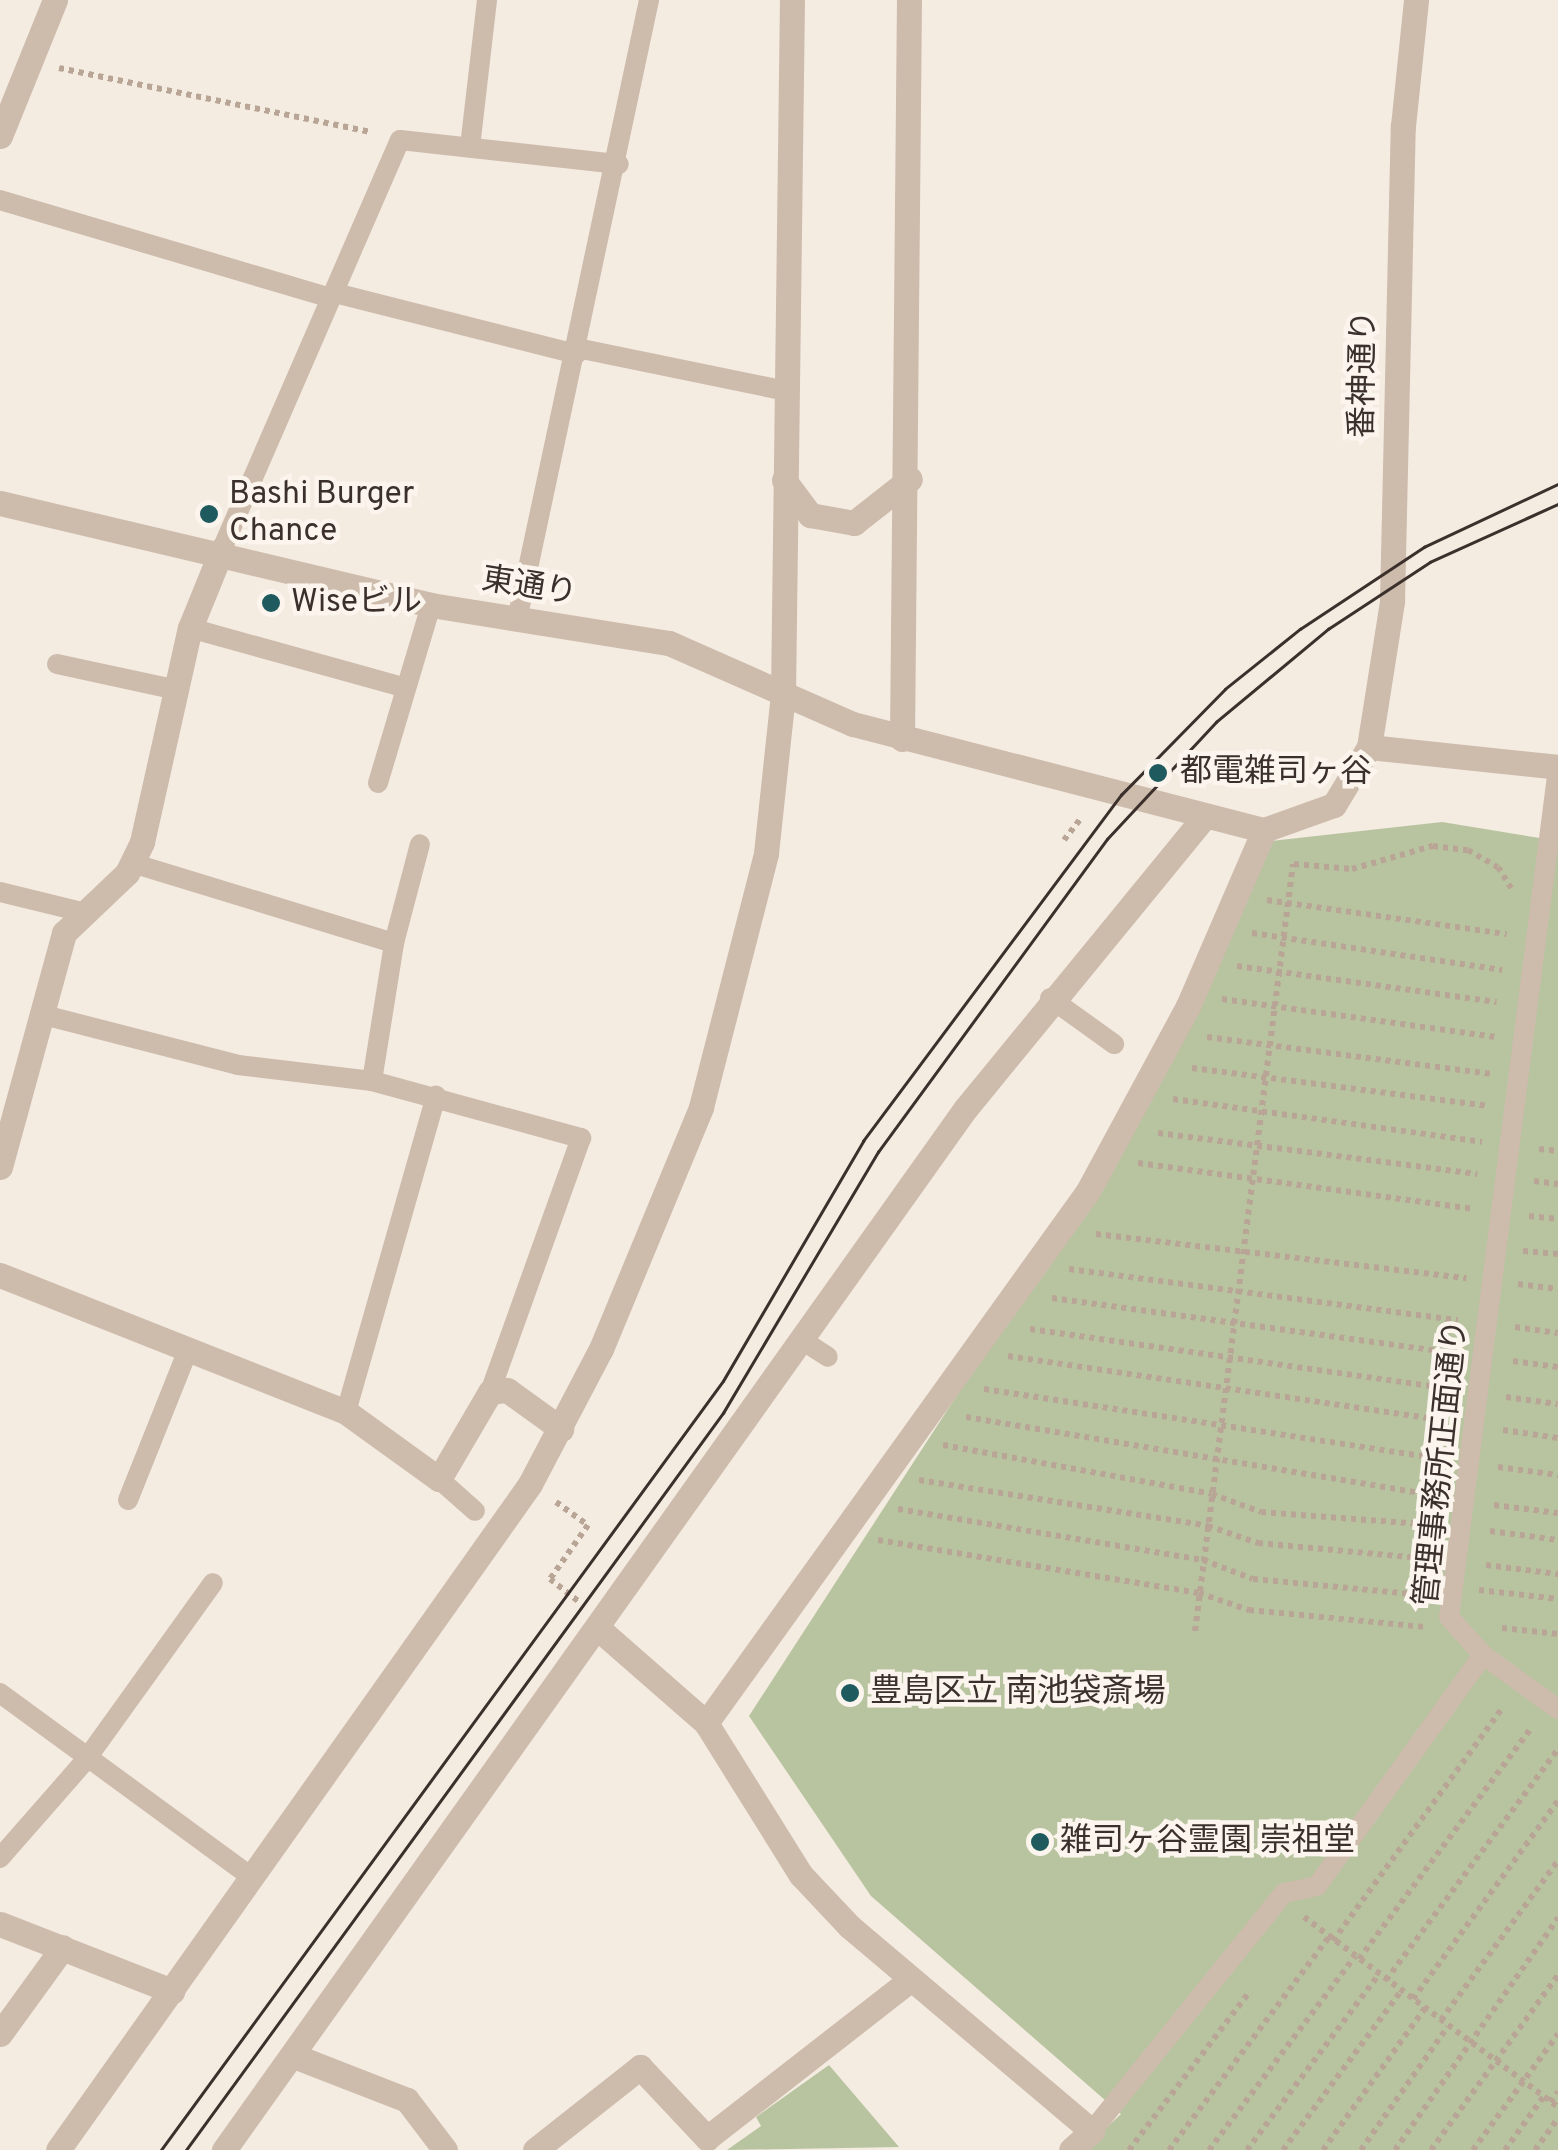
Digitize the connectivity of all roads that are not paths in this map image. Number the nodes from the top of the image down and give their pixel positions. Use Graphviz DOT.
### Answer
graph roads {
  1 [pos="54,0"];
  2 [pos="487,0"];
  3 [pos="649,0"];
  4 [pos="792,0"];
  5 [pos="909,0"];
  6 [pos="1416,0"];
  7 [pos="0,136"];
  8 [pos="470,147"];
  9 [pos="618,164"];
  10 [pos="0,200"];
  11 [pos="333,296"];
  12 [pos="576,351"];
  13 [pos="786,391"];
  14 [pos="910,479"];
  15 [pos="784,480"];
  16 [pos="0,504"];
  17 [pos="222,549"];
  18 [pos="430,605"];
  19 [pos="517,620"];
  20 [pos="190,628"];
  21 [pos="57,664"];
  22 [pos="406,688"];
  23 [pos="173,689"];
  24 [pos="783,696"];
  25 [pos="902,739"];
  26 [pos="1369,747"];
  27 [pos="1558,768"];
  28 [pos="378,783"];
  29 [pos="1204,818"];
  30 [pos="1264,830"];
  31 [pos="420,844"];
  32 [pos="132,863"];
  33 [pos="0,892"];
  34 [pos="82,912"];
  35 [pos="394,942"];
  36 [pos="1050,998"];
  37 [pos="40,1014"];
  38 [pos="1114,1044"];
  39 [pos="372,1081"];
  40 [pos="436,1096"];
  41 [pos="0,1166"];
  42 [pos="0,1275"];
  43 [pos="805,1342"];
  44 [pos="188,1350"];
  45 [pos="828,1357"];
  46 [pos="490,1392"];
  47 [pos="346,1412"];
  48 [pos="562,1429"];
  49 [pos="439,1478"];
  50 [pos="128,1500"];
  51 [pos="475,1511"];
  52 [pos="214,1583"];
  53 [pos="604,1626"];
  54 [pos="1483,1654"];
  55 [pos="0,1693"];
  56 [pos="1554,1706"];
  57 [pos="706,1723"];
  58 [pos="85,1761"];
  59 [pos="0,1858"];
  60 [pos="253,1878"];
  61 [pos="0,1924"];
  62 [pos="63,1947"];
  63 [pos="909,1981"];
  64 [pos="172,1991"];
  65 [pos="0,2034"];
  66 [pos="294,2056"];
  67 [pos="1092,2131"];
  68 [pos="58,2150"];
  69 [pos="224,2150"];
  70 [pos="444,2150"];
  71 [pos="534,2150"];
  72 [pos="1071,2150"];
  1 -- 7 [label="street"];
  2 -- 8 [label="lane"];
  3 -- 9 [label="lane"];
  4 -- 13 [label="street"];
  5 -- 14 [label="street"];
  6 -- 26 [label="street, 番神通り"];
  8 -- 9 [label="lane"];
  8 -- 11 [label="lane"];
  9 -- 12 [label="lane"];
  10 -- 11 [label="lane"];
  11 -- 12 [label="lane"];
  11 -- 17 [label="lane"];
  12 -- 13 [label="lane"];
  12 -- 19 [label="lane"];
  13 -- 15 [label="street"];
  14 -- 15 [label="street"];
  14 -- 25 [label="street"];
  15 -- 24 [label="street"];
  16 -- 17 [label="street, 東通り"];
  17 -- 18 [label="street, 東通り"];
  17 -- 20 [label="street"];
  18 -- 19 [label="street, 東通り"];
  18 -- 22 [label="lane"];
  19 -- 24 [label="street, 東通り"];
  20 -- 22 [label="lane"];
  20 -- 23 [label="street"];
  21 -- 23 [label="lane"];
  22 -- 28 [label="lane"];
  23 -- 32 [label="street"];
  24 -- 25 [label="street, 東通り"];
  24 -- 48 [label="street"];
  25 -- 29 [label="street, 東通り"];
  26 -- 27 [label="street"];
  26 -- 30 [label="street"];
  27 -- 54 [label="lane, 管理事務所正面通り"];
  29 -- 30 [label="street, 東通り"];
  29 -- 36 [label="street"];
  30 -- 57 [label="street"];
  31 -- 35 [label="lane"];
  32 -- 34 [label="street"];
  32 -- 35 [label="lane"];
  33 -- 34 [label="lane"];
  34 -- 37 [label="street"];
  35 -- 39 [label="lane"];
  36 -- 38 [label="lane"];
  36 -- 43 [label="street"];
  37 -- 39 [label="lane"];
  37 -- 41 [label="street"];
  39 -- 40 [label="lane"];
  40 -- 46 [label="lane"];
  40 -- 47 [label="lane"];
  42 -- 44 [label="street"];
  43 -- 45 [label="lane"];
  43 -- 53 [label="street"];
  44 -- 47 [label="street"];
  44 -- 50 [label="lane"];
  46 -- 48 [label="street"];
  46 -- 49 [label="street"];
  47 -- 49 [label="street"];
  48 -- 60 [label="street"];
  49 -- 51 [label="lane"];
  52 -- 58 [label="lane"];
  53 -- 57 [label="street"];
  53 -- 66 [label="street"];
  54 -- 56 [label="lane, 管理事務所正面通り"];
  54 -- 67 [label="lane"];
  55 -- 58 [label="lane"];
  57 -- 63 [label="street"];
  58 -- 59 [label="lane"];
  58 -- 60 [label="lane"];
  60 -- 64 [label="street"];
  61 -- 62 [label="street"];
  62 -- 64 [label="street"];
  62 -- 65 [label="street"];
  63 -- 67 [label="street"];
  63 -- 71 [label="street"];
  64 -- 68 [label="street"];
  66 -- 69 [label="street"];
  66 -- 70 [label="street"];
  67 -- 72 [label="street"];
}
